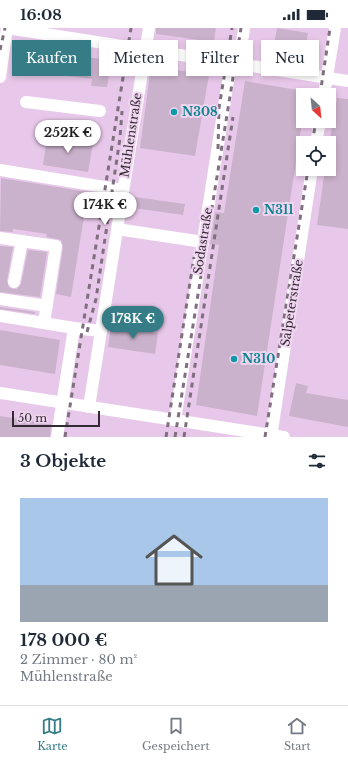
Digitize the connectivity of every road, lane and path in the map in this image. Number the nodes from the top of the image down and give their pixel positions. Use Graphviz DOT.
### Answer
graph roads {
  1 [pos="7,28"];
  2 [pos="149,28"];
  3 [pos="244,28"];
  4 [pos="335,28"];
  5 [pos="147,40"];
  6 [pos="241,40"];
  7 [pos="99,41"];
  8 [pos="253,66"];
  9 [pos="141,76"];
  10 [pos="233,76"];
  11 [pos="0,77"];
  12 [pos="326,78"];
  13 [pos="348,81"];
  14 [pos="325,88"];
  15 [pos="26,102"];
  16 [pos="100,111"];
  17 [pos="0,170"];
  18 [pos="311,176"];
  19 [pos="123,190"];
  20 [pos="117,229"];
  21 [pos="0,238"];
  22 [pos="22,241"];
  23 [pos="203,242"];
  24 [pos="14,282"];
  25 [pos="0,299"];
  26 [pos="47,306"];
  27 [pos="0,316"];
  28 [pos="44,323"];
  29 [pos="74,328"];
  30 [pos="101,331"];
  31 [pos="0,393"];
  32 [pos="62,403"];
  33 [pos="89,407"];
  34 [pos="175,420"];
  35 [pos="271,436"];
  36 [pos="57,437"];
  37 [pos="284,437"];
  1 -- 7 [label="street"];
  1 -- 11 [label="street"];
  2 -- 5 [label="street, Mühlenstraße"];
  3 -- 6 [label="street, Sodastraße"];
  4 -- 12 [label="street"];
  8 -- 12 [label="street"];
  9 -- 19 [label="street, Mühlenstraße"];
  10 -- 23 [label="street, Sodastraße"];
  12 -- 13 [label="street"];
  12 -- 14 [label="street"];
  15 -- 16 [label="street"];
  17 -- 19 [label="street"];
  18 -- 35 [label="street, Salpeterstraße"];
  19 -- 20 [label="street, Mühlenstraße"];
  20 -- 23 [label="street"];
  20 -- 30 [label="street, Mühlenstraße"];
  21 -- 22 [label="street"];
  22 -- 24 [label="street"];
  22 -- 26 [label="street"];
  23 -- 34 [label="street, Sodastraße"];
  25 -- 26 [label="street"];
  26 -- 28 [label="street"];
  27 -- 28 [label="street"];
  28 -- 29 [label="street"];
  29 -- 30 [label="street"];
  29 -- 32 [label="street"];
  30 -- 33 [label="street, Mühlenstraße"];
  31 -- 32 [label="street"];
  32 -- 33 [label="street"];
  32 -- 36 [label="street"];
  33 -- 34 [label="street"];
  34 -- 35 [label="street"];
  35 -- 37 [label="street"];
}
